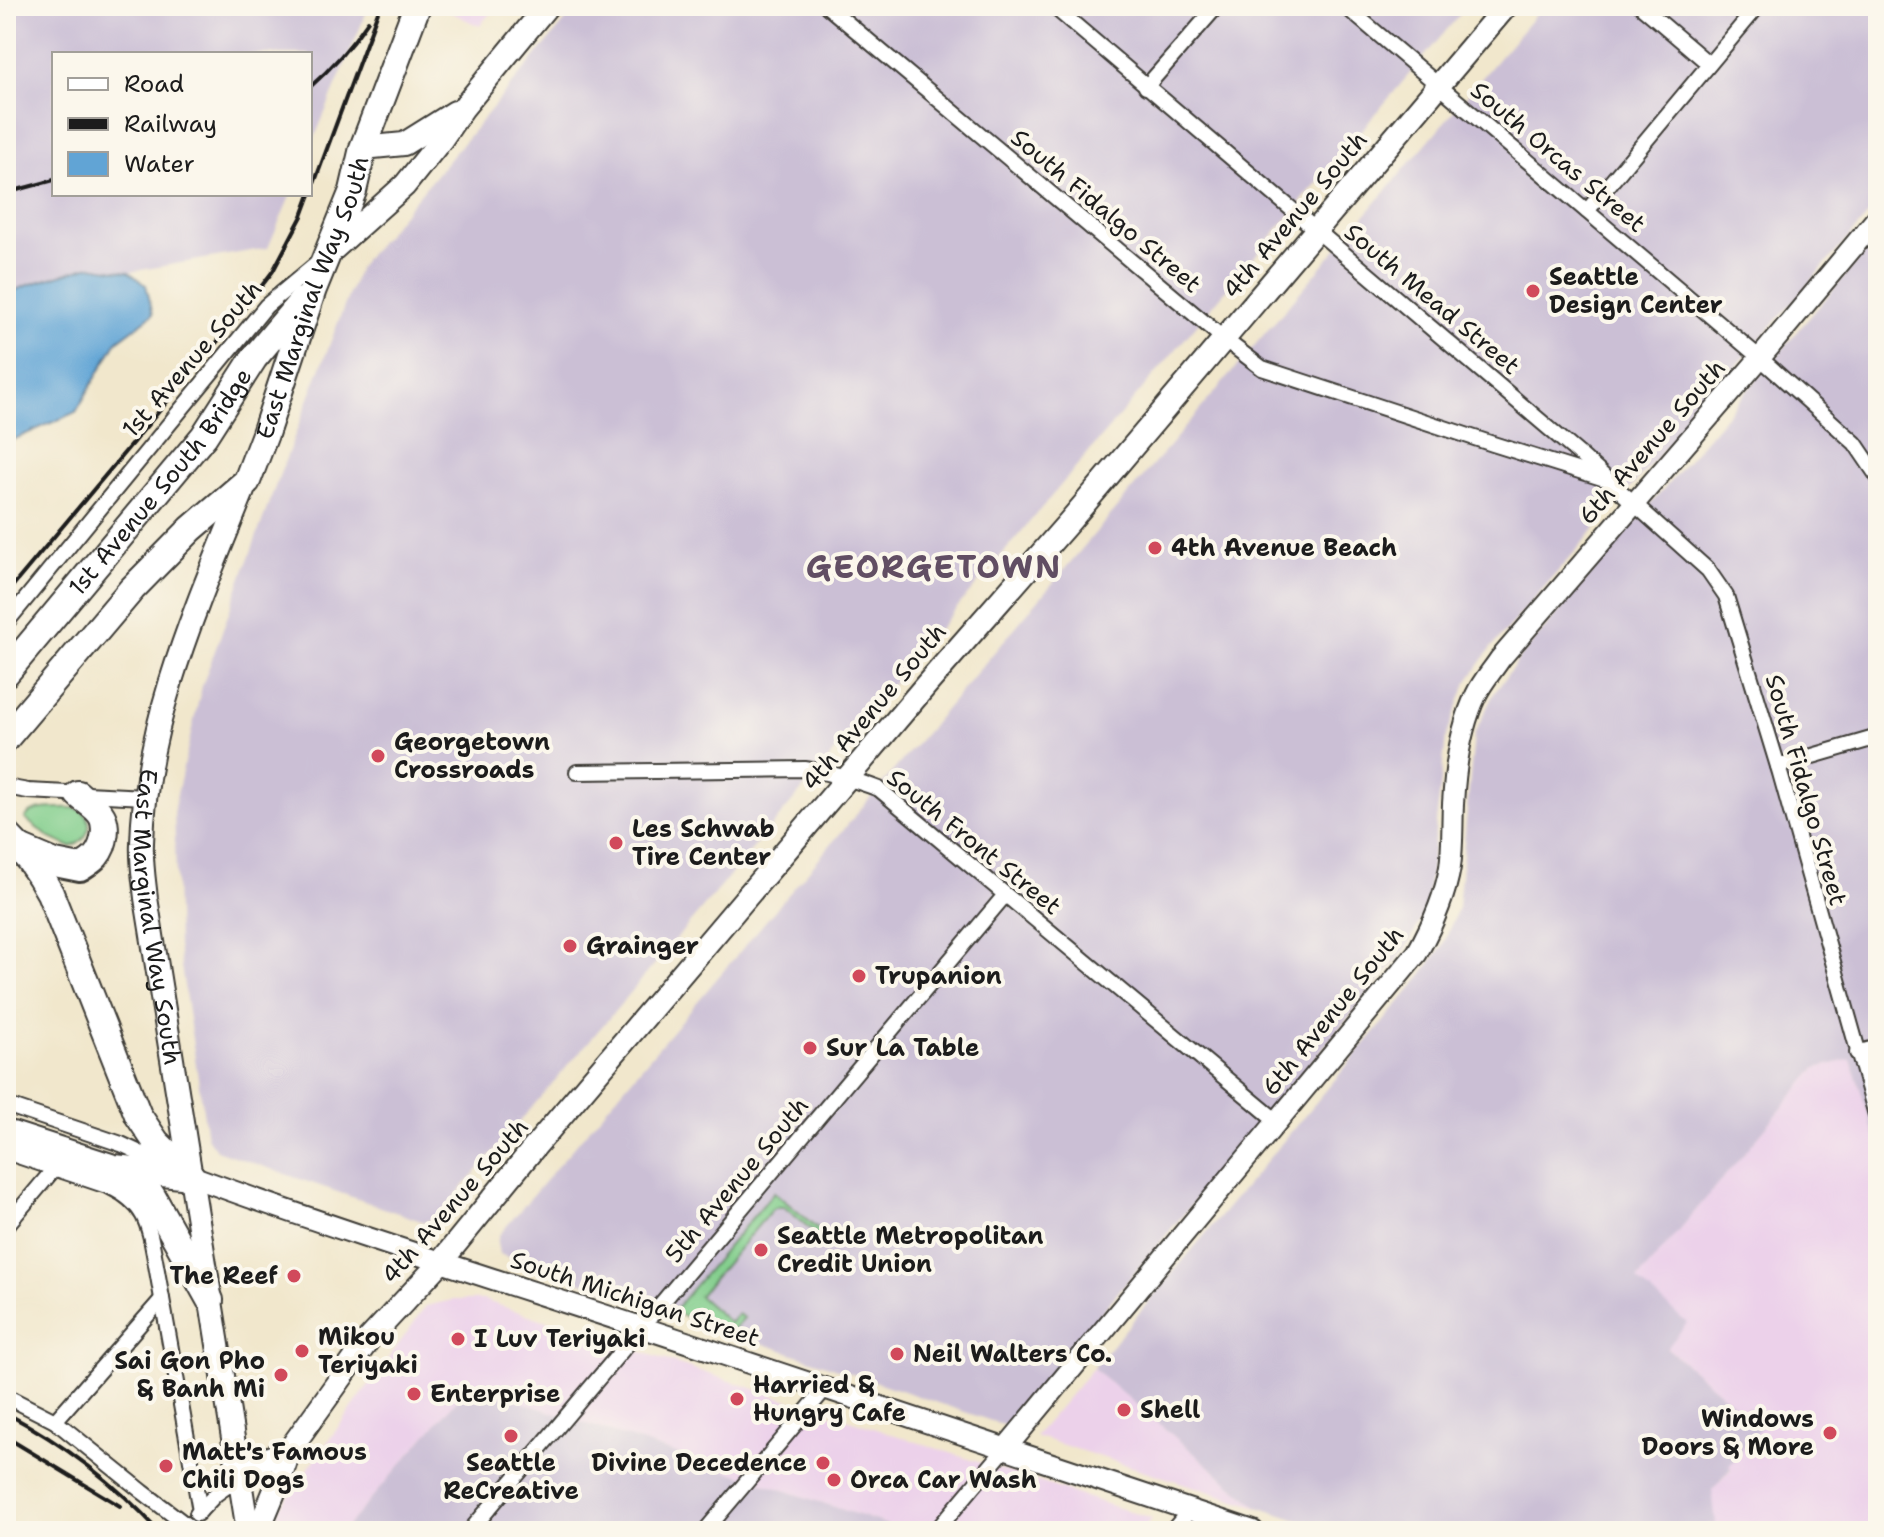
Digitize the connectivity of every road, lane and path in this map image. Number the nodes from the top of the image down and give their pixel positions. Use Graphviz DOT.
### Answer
graph roads {
  1 [pos="417,6"];
  2 [pos="547,6"];
  3 [pos="827,6"];
  4 [pos="1053,6"];
  5 [pos="1217,6"];
  6 [pos="1345,6"];
  7 [pos="1506,6"];
  8 [pos="1641,6"];
  9 [pos="1758,6"];
  10 [pos="1709,64"];
  11 [pos="1439,85"];
  12 [pos="1146,87"];
  13 [pos="463,108"];
  14 [pos="363,148"];
  15 [pos="1587,211"];
  16 [pos="1877,220"];
  17 [pos="1317,229"];
  18 [pos="328,254"];
  19 [pos="313,289"];
  20 [pos="1224,339"];
  21 [pos="1760,358"];
  22 [pos="1878,477"];
  23 [pos="1609,480"];
  24 [pos="247,481"];
  25 [pos="1634,503"];
  26 [pos="6,623"];
  27 [pos="6,673"];
  28 [pos="9,735"];
  29 [pos="1878,737"];
  30 [pos="1778,766"];
  31 [pos="577,772"];
  32 [pos="848,778"];
  33 [pos="6,787"];
  34 [pos="78,794"];
  35 [pos="145,797"];
  36 [pos="13,841"];
  37 [pos="1005,895"];
  38 [pos="1878,1047"];
  39 [pos="1857,1053"];
  40 [pos="6,1105"];
  41 [pos="1278,1122"];
  42 [pos="1878,1122"];
  43 [pos="6,1133"];
  44 [pos="6,1152"];
  45 [pos="114,1168"];
  46 [pos="54,1169"];
  47 [pos="191,1176"];
  48 [pos="6,1226"];
  49 [pos="440,1263"];
  50 [pos="162,1299"];
  51 [pos="210,1300"];
  52 [pos="640,1328"];
  53 [pos="825,1389"];
  54 [pos="6,1396"];
  55 [pos="55,1421"];
  56 [pos="290,1449"];
  57 [pos="1005,1449"];
  58 [pos="240,1477"];
  59 [pos="1190,1510"];
  60 [pos="200,1511"];
  61 [pos="189,1527"];
  62 [pos="248,1531"];
  63 [pos="258,1531"];
  64 [pos="470,1531"];
  65 [pos="705,1531"];
  66 [pos="936,1531"];
  67 [pos="1172,1531"];
  68 [pos="1253,1531"];
  1 -- 14 [label="highway, East Marginal Way South"];
  2 -- 13 [label="main road, 1st Avenue South"];
  3 -- 20 [label="street, South Fidalgo Street"];
  4 -- 12 [label="street, South Mead Street"];
  5 -- 12 [label="street"];
  6 -- 11 [label="street, South Orcas Street"];
  7 -- 11 [label="main road, 4th Avenue South"];
  8 -- 10 [label="street"];
  9 -- 10 [label="street"];
  10 -- 15 [label="street"];
  11 -- 15 [label="street, South Orcas Street"];
  11 -- 17 [label="main road, 4th Avenue South"];
  12 -- 17 [label="street, South Mead Street"];
  13 -- 14 [label="main road, 1st Avenue South"];
  13 -- 18 [label="main road, 1st Avenue South"];
  14 -- 18 [label="highway, East Marginal Way South"];
  15 -- 21 [label="street, South Orcas Street"];
  16 -- 21 [label="street, 6th Avenue South"];
  17 -- 20 [label="main road, 4th Avenue South"];
  17 -- 23 [label="street, South Mead Street"];
  18 -- 19 [label="highway, East Marginal Way South"];
  18 -- 26 [label="street, 1st Avenue South"];
  19 -- 24 [label="highway, East Marginal Way South"];
  19 -- 27 [label="highway, 1st Avenue South Bridge"];
  20 -- 23 [label="street, South Fidalgo Street"];
  20 -- 32 [label="main road, 4th Avenue South"];
  21 -- 22 [label="street, South Orcas Street"];
  21 -- 25 [label="street, 6th Avenue South"];
  23 -- 25 [label="street, South Mead Street"];
  24 -- 28 [label="highway, 1st Avenue South Bridge"];
  24 -- 35 [label="main road, East Marginal Way South"];
  25 -- 30 [label="street, South Fidalgo Street"];
  25 -- 41 [label="street, 6th Avenue South"];
  29 -- 30 [label="street"];
  30 -- 39 [label="street, South Fidalgo Street"];
  31 -- 32 [label="street, South Front Street"];
  32 -- 37 [label="street, South Front Street"];
  32 -- 49 [label="main road, 4th Avenue South"];
  33 -- 34 [label="street"];
  34 -- 35 [label="street"];
  34 -- 36 [label="highway"];
  35 -- 47 [label="main road, East Marginal Way South"];
  36 -- 47 [label="highway"];
  37 -- 41 [label="street, South Front Street"];
  37 -- 52 [label="street, 5th Avenue South"];
  38 -- 39 [label="street"];
  39 -- 42 [label="street, South Fidalgo Street"];
  40 -- 47 [label="street, South Michigan Street"];
  41 -- 57 [label="street, 6th Avenue South"];
  43 -- 45 [label="highway"];
  44 -- 46 [label="street"];
  45 -- 47 [label="highway"];
  45 -- 51 [label="highway"];
  46 -- 48 [label="street"];
  46 -- 50 [label="street"];
  47 -- 49 [label="street, South Michigan Street"];
  47 -- 51 [label="main road, East Marginal Way South"];
  49 -- 52 [label="street, South Michigan Street"];
  49 -- 56 [label="main road, 4th Avenue South"];
  50 -- 55 [label="street"];
  50 -- 60 [label="street"];
  51 -- 58 [label="main road, East Marginal Way South"];
  52 -- 53 [label="street, South Michigan Street"];
  52 -- 64 [label="street, 5th Avenue South"];
  53 -- 57 [label="street, South Michigan Street"];
  53 -- 65 [label="street"];
  54 -- 55 [label="street"];
  55 -- 61 [label="street"];
  56 -- 58 [label="main road, 4th Avenue South"];
  56 -- 63 [label="main road, 4th Avenue South"];
  57 -- 59 [label="street, South Michigan Street"];
  57 -- 66 [label="street, 6th Avenue South"];
  58 -- 60 [label="street, 4th Avenue South"];
  58 -- 62 [label="main road, East Marginal Way South"];
  59 -- 67 [label="street"];
  59 -- 68 [label="street, South Michigan Street"];
  60 -- 61 [label="street, 4th Avenue South"];
}
